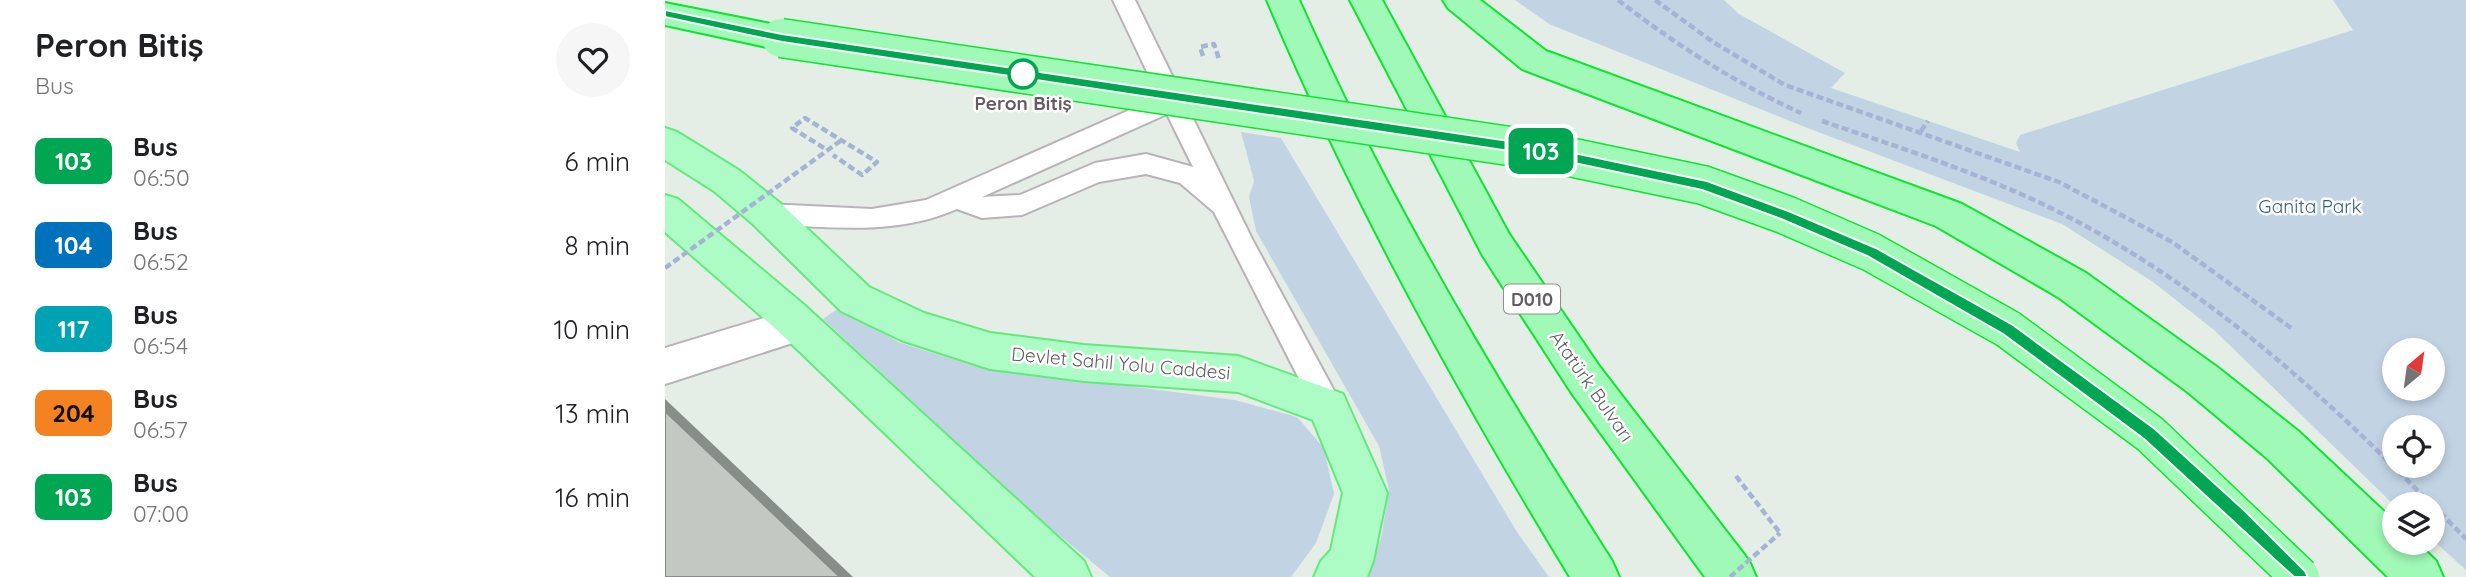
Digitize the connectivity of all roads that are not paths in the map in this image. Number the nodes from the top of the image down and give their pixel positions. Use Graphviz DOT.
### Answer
graph roads {
  1 [pos="1125,0"];
  2 [pos="1283,0"];
  3 [pos="1366,0"];
  4 [pos="1459,0"];
  5 [pos="665,14"];
  6 [pos="1173,101"];
  7 [pos="665,142"];
  8 [pos="956,198"];
  9 [pos="665,210"];
  10 [pos="1227,211"];
  11 [pos="767,214"];
  12 [pos="797,325"];
  13 [pos="665,366"];
  14 [pos="1328,407"];
  15 [pos="1068,577"];
  16 [pos="1337,577"];
  17 [pos="1596,577"];
  18 [pos="1731,577"];
  19 [pos="2300,577"];
  20 [pos="2420,577"];
  1 -- 6 [label="lane"];
  2 -- 17 [label="highway"];
  3 -- 18 [label="highway, Atatürk Bulvarı / D010"];
  4 -- 20 [label="highway"];
  5 -- 19 [label="highway, bridge"];
  6 -- 8 [label="lane"];
  6 -- 10 [label="lane"];
  7 -- 11 [label="main road, Devlet Sahil Yolu Caddesi"];
  8 -- 10 [label="lane"];
  8 -- 11 [label="lane"];
  9 -- 12 [label="main road"];
  10 -- 14 [label="lane"];
  11 -- 14 [label="main road, Devlet Sahil Yolu Caddesi"];
  12 -- 13 [label="street"];
  12 -- 15 [label="main road"];
  14 -- 16 [label="main road"];
}
